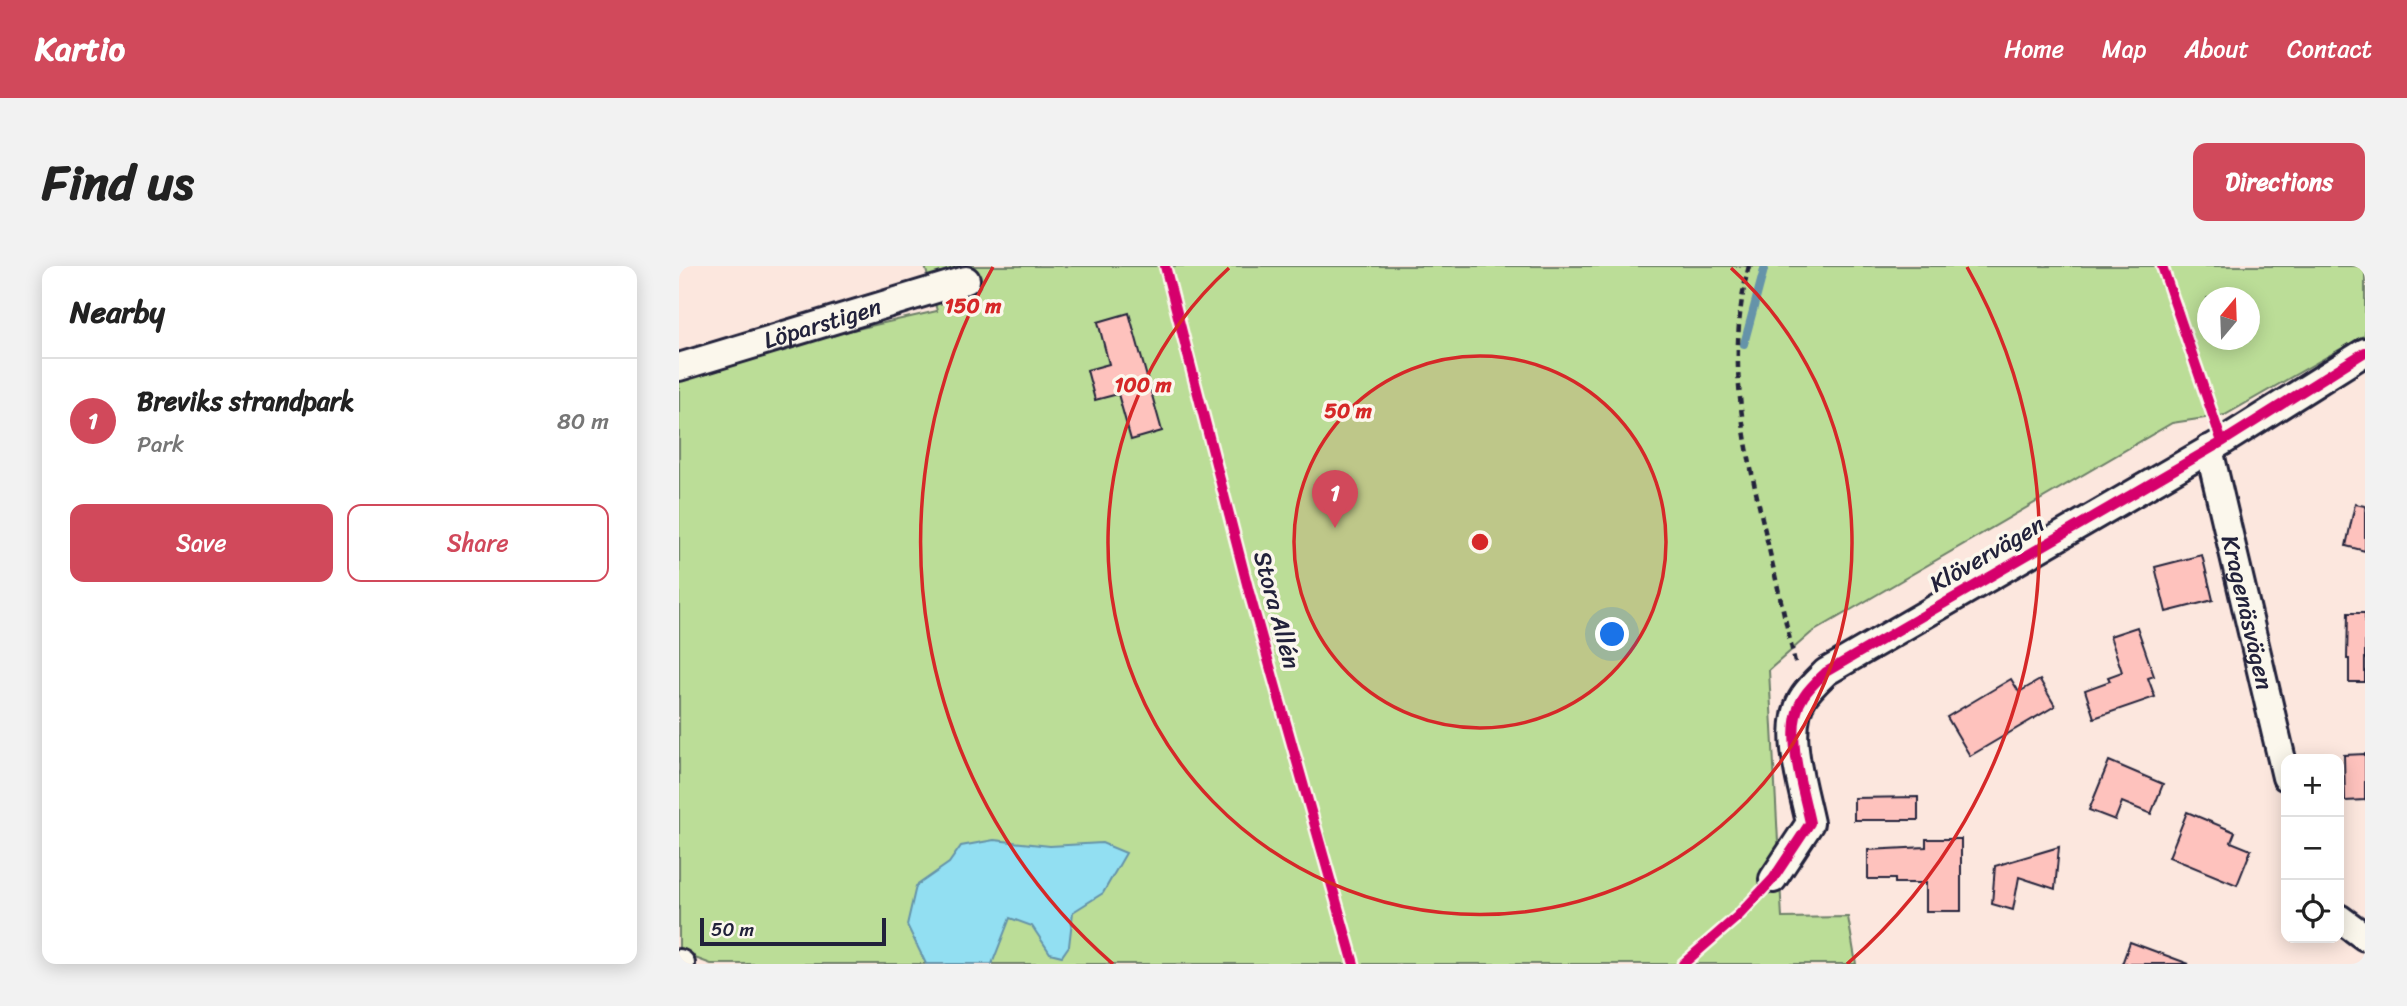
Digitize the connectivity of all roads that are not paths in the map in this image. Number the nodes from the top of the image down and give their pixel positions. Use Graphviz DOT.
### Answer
graph roads {
  1 [pos="966,280"];
  2 [pos="2365,352"];
  3 [pos="679,367"];
  4 [pos="2209,449"];
  5 [pos="2281,756"];
  6 [pos="1773,879"];
  7 [pos="2344,922"];
  8 [pos="2365,937"];
  1 -- 3 [label="street, Löparstigen"];
  2 -- 4 [label="street, Klövervägen"];
  4 -- 5 [label="street, Kragenäsvägen"];
  4 -- 6 [label="street, Klövervägen"];
  7 -- 8 [label="street"];
}
